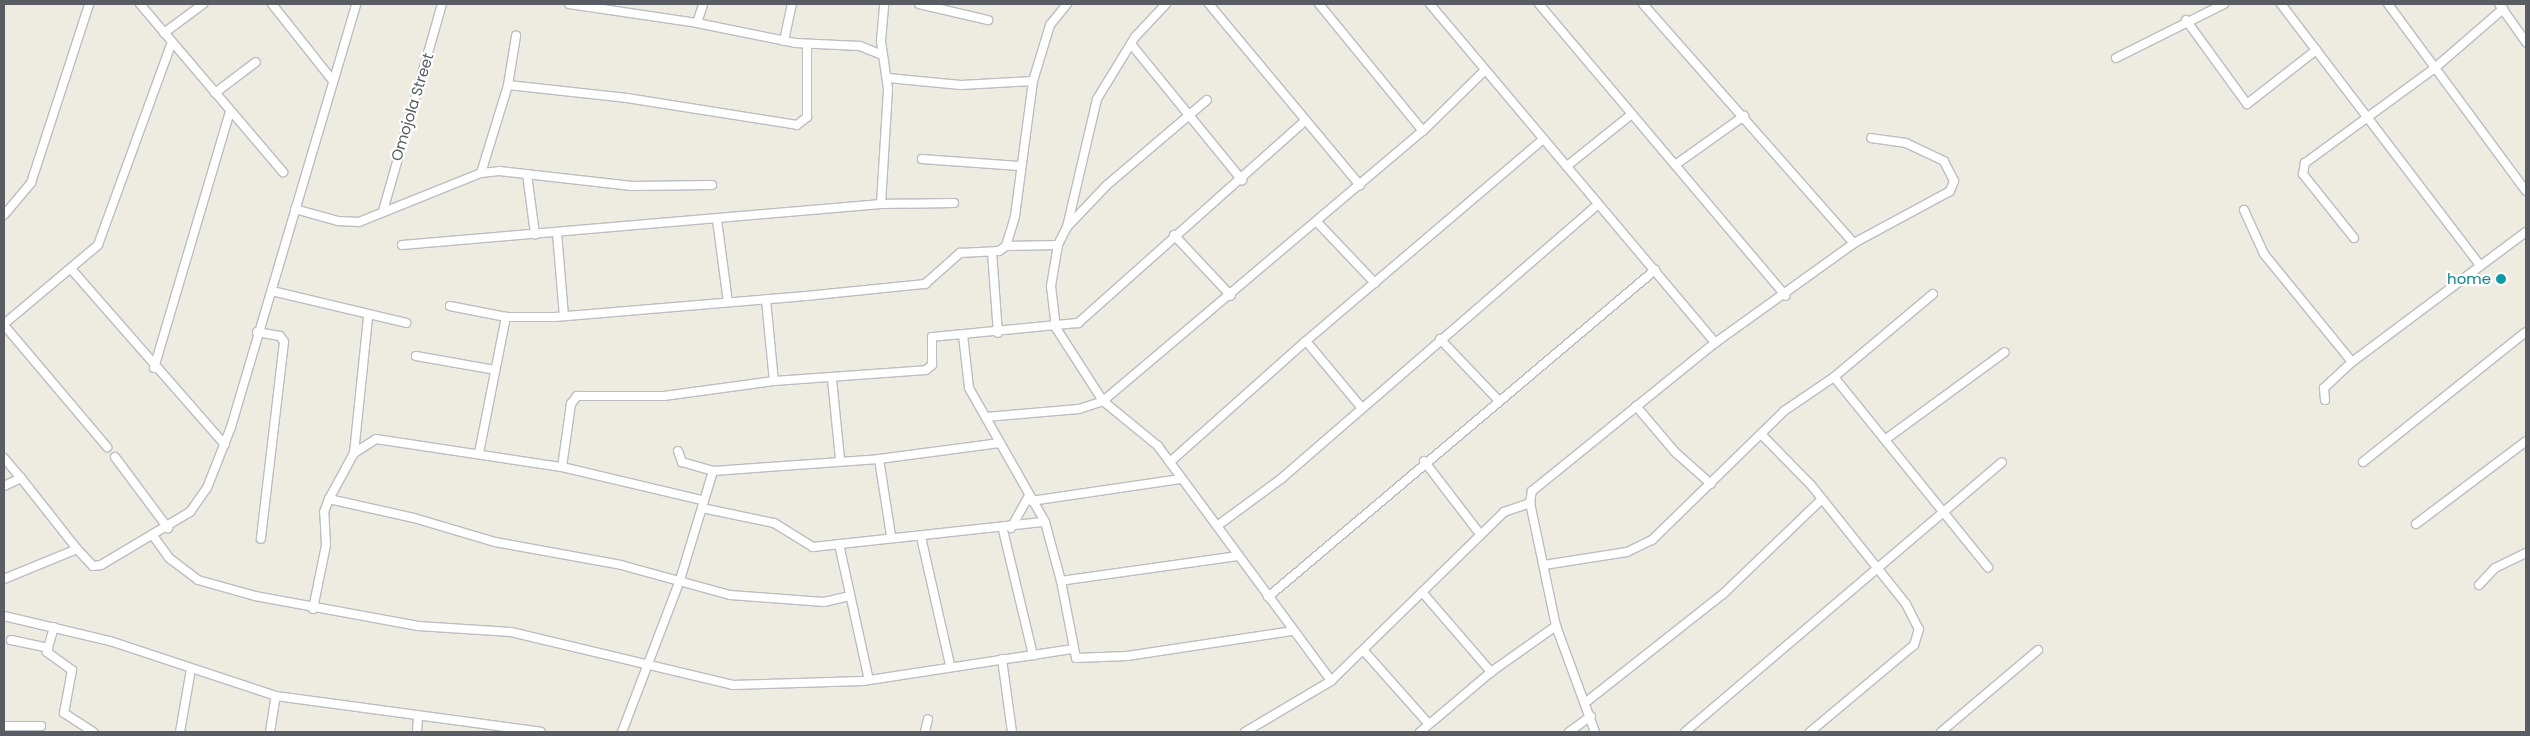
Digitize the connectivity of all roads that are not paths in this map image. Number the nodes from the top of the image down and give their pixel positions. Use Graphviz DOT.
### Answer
graph roads {
  1 [pos="89,4"];
  2 [pos="140,4"];
  3 [pos="203,4"];
  4 [pos="272,4"];
  5 [pos="356,4"];
  6 [pos="442,4"];
  7 [pos="569,4"];
  8 [pos="703,4"];
  9 [pos="792,4"];
  10 [pos="884,4"];
  11 [pos="919,4"];
  12 [pos="1067,4"];
  13 [pos="1166,4"];
  14 [pos="1208,4"];
  15 [pos="1319,4"];
  16 [pos="1430,4"];
  17 [pos="1538,4"];
  18 [pos="1643,4"];
  19 [pos="2224,4"];
  20 [pos="2281,4"];
  21 [pos="2388,4"];
  22 [pos="2501,6"];
  23 [pos="618,7"];
  24 [pos="988,20"];
  25 [pos="2186,20"];
  26 [pos="697,22"];
  27 [pos="164,33"];
  28 [pos="516,36"];
  29 [pos="784,41"];
  30 [pos="172,42"];
  31 [pos="2526,42"];
  32 [pos="1131,44"];
  33 [pos="807,45"];
  34 [pos="2316,50"];
  35 [pos="882,55"];
  36 [pos="2116,58"];
  37 [pos="256,62"];
  38 [pos="2436,67"];
  39 [pos="1483,72"];
  40 [pos="888,78"];
  41 [pos="333,81"];
  42 [pos="1033,81"];
  43 [pos="508,85"];
  44 [pos="215,93"];
  45 [pos="1207,100"];
  46 [pos="230,111"];
  47 [pos="1632,114"];
  48 [pos="1190,116"];
  49 [pos="1744,116"];
  50 [pos="2370,116"];
  51 [pos="1306,120"];
  52 [pos="1423,131"];
  53 [pos="1871,138"];
  54 [pos="1543,139"];
  55 [pos="922,159"];
  56 [pos="1675,165"];
  57 [pos="1019,166"];
  58 [pos="1567,166"];
  59 [pos="283,172"];
  60 [pos="482,173"];
  61 [pos="527,174"];
  62 [pos="1242,180"];
  63 [pos="1360,185"];
  64 [pos="712,186"];
  65 [pos="2526,191"];
  66 [pos="954,203"];
  67 [pos="880,204"];
  68 [pos="1598,204"];
  69 [pos="295,209"];
  70 [pos="2244,210"];
  71 [pos="383,211"];
  72 [pos="4,215"];
  73 [pos="717,220"];
  74 [pos="1318,223"];
  75 [pos="1067,227"];
  76 [pos="557,232"];
  77 [pos="2526,232"];
  78 [pos="535,234"];
  79 [pos="1174,235"];
  80 [pos="2354,238"];
  81 [pos="1854,243"];
  82 [pos="402,245"];
  83 [pos="1058,245"];
  84 [pos="1006,246"];
  85 [pos="992,252"];
  86 [pos="2479,264"];
  87 [pos="72,270"];
  88 [pos="1655,270"];
  89 [pos="1375,283"];
  90 [pos="272,291"];
  91 [pos="1933,294"];
  92 [pos="1231,296"];
  93 [pos="1786,296"];
  94 [pos="766,300"];
  95 [pos="728,302"];
  96 [pos="450,306"];
  97 [pos="564,316"];
  98 [pos="368,317"];
  99 [pos="506,317"];
  100 [pos="406,323"];
  101 [pos="4,324"];
  102 [pos="1056,328"];
  103 [pos="257,332"];
  104 [pos="2526,332"];
  105 [pos="998,333"];
  106 [pos="964,335"];
  107 [pos="1440,339"];
  108 [pos="1306,341"];
  109 [pos="1715,343"];
  110 [pos="2005,352"];
  111 [pos="416,356"];
  112 [pos="2352,362"];
  113 [pos="154,368"];
  114 [pos="495,370"];
  115 [pos="1834,377"];
  116 [pos="832,379"];
  117 [pos="774,381"];
  118 [pos="1498,400"];
  119 [pos="2325,400"];
  120 [pos="1103,401"];
  121 [pos="1636,406"];
  122 [pos="1361,407"];
  123 [pos="986,417"];
  124 [pos="1761,434"];
  125 [pos="1886,439"];
  126 [pos="2526,441"];
  127 [pos="1000,443"];
  128 [pos="225,445"];
  129 [pos="108,447"];
  130 [pos="678,451"];
  131 [pos="354,453"];
  132 [pos="479,453"];
  133 [pos="115,457"];
  134 [pos="4,458"];
  135 [pos="840,459"];
  136 [pos="878,459"];
  137 [pos="1424,461"];
  138 [pos="1170,462"];
  139 [pos="2002,462"];
  140 [pos="2363,462"];
  141 [pos="562,467"];
  142 [pos="713,471"];
  143 [pos="22,478"];
  144 [pos="1180,479"];
  145 [pos="1711,484"];
  146 [pos="4,486"];
  147 [pos="328,499"];
  148 [pos="1030,499"];
  149 [pos="1822,499"];
  150 [pos="1530,503"];
  151 [pos="702,504"];
  152 [pos="1942,511"];
  153 [pos="1045,522"];
  154 [pos="2416,524"];
  155 [pos="1217,526"];
  156 [pos="168,528"];
  157 [pos="1007,529"];
  158 [pos="1480,534"];
  159 [pos="891,536"];
  160 [pos="154,537"];
  161 [pos="921,537"];
  162 [pos="261,538"];
  163 [pos="839,544"];
  164 [pos="77,549"];
  165 [pos="2526,553"];
  166 [pos="1238,556"];
  167 [pos="1544,565"];
  168 [pos="1988,567"];
  169 [pos="1876,568"];
  170 [pos="4,579"];
  171 [pos="1061,581"];
  172 [pos="679,583"];
  173 [pos="2478,585"];
  174 [pos="1422,592"];
  175 [pos="849,596"];
  176 [pos="1268,597"];
  177 [pos="313,609"];
  178 [pos="4,616"];
  179 [pos="1556,626"];
  180 [pos="54,627"];
  181 [pos="1293,632"];
  182 [pos="11,640"];
  183 [pos="48,648"];
  184 [pos="1072,649"];
  185 [pos="2038,650"];
  186 [pos="1364,651"];
  187 [pos="1033,654"];
  188 [pos="1002,659"];
  189 [pos="950,665"];
  190 [pos="646,666"];
  191 [pos="191,669"];
  192 [pos="1491,672"];
  193 [pos="869,680"];
  194 [pos="1331,681"];
  195 [pos="276,696"];
  196 [pos="1585,704"];
  197 [pos="1591,716"];
  198 [pos="418,718"];
  199 [pos="928,719"];
  200 [pos="1428,723"];
  201 [pos="4,726"];
  202 [pos="41,726"];
  203 [pos="514,730"];
  204 [pos="92,732"];
  205 [pos="180,732"];
  206 [pos="270,732"];
  207 [pos="417,732"];
  208 [pos="541,732"];
  209 [pos="622,732"];
  210 [pos="925,732"];
  211 [pos="1012,732"];
  212 [pos="1249,732"];
  213 [pos="1420,732"];
  214 [pos="1569,732"];
  215 [pos="1595,732"];
  216 [pos="1685,732"];
  217 [pos="1810,732"];
  218 [pos="1941,732"];
  1 -- 72 [label="street"];
  2 -- 27 [label="street"];
  3 -- 27 [label="street"];
  4 -- 41 [label="street"];
  5 -- 41 [label="street"];
  6 -- 71 [label="street, Omojola Street"];
  7 -- 23 [label="street"];
  8 -- 26 [label="street"];
  9 -- 29 [label="street"];
  10 -- 35 [label="street"];
  11 -- 24 [label="street"];
  12 -- 42 [label="street"];
  13 -- 32 [label="street"];
  14 -- 51 [label="street"];
  15 -- 52 [label="street"];
  16 -- 39 [label="street"];
  17 -- 47 [label="street"];
  18 -- 49 [label="street"];
  19 -- 25 [label="street"];
  20 -- 34 [label="street"];
  21 -- 38 [label="street"];
  22 -- 31 [label="street"];
  22 -- 38 [label="street"];
  23 -- 26 [label="street"];
  25 -- 34 [label="street"];
  25 -- 36 [label="street"];
  26 -- 29 [label="street"];
  27 -- 30 [label="street"];
  28 -- 43 [label="street"];
  29 -- 33 [label="street"];
  30 -- 44 [label="street"];
  30 -- 87 [label="street"];
  32 -- 48 [label="street"];
  32 -- 75 [label="street"];
  33 -- 35 [label="street"];
  33 -- 43 [label="street"];
  34 -- 50 [label="street"];
  35 -- 40 [label="street"];
  37 -- 44 [label="street"];
  38 -- 50 [label="street"];
  38 -- 65 [label="street"];
  39 -- 52 [label="street"];
  39 -- 54 [label="street"];
  40 -- 42 [label="street"];
  40 -- 67 [label="street"];
  41 -- 69 [label="street"];
  42 -- 57 [label="street"];
  43 -- 60 [label="street"];
  44 -- 46 [label="street"];
  45 -- 48 [label="street"];
  46 -- 59 [label="street"];
  46 -- 113 [label="street"];
  47 -- 56 [label="street"];
  47 -- 58 [label="street"];
  48 -- 62 [label="street"];
  48 -- 75 [label="street"];
  49 -- 56 [label="street"];
  49 -- 81 [label="street"];
  50 -- 80 [label="street"];
  50 -- 86 [label="street"];
  51 -- 62 [label="street"];
  51 -- 63 [label="street"];
  52 -- 63 [label="street"];
  53 -- 81 [label="street"];
  54 -- 58 [label="street"];
  54 -- 89 [label="street"];
  55 -- 57 [label="street"];
  56 -- 93 [label="street"];
  57 -- 84 [label="street"];
  58 -- 68 [label="street"];
  60 -- 61 [label="street"];
  60 -- 71 [label="street"];
  61 -- 64 [label="street"];
  61 -- 78 [label="street"];
  62 -- 79 [label="street"];
  63 -- 74 [label="street"];
  66 -- 67 [label="street"];
  67 -- 73 [label="street"];
  68 -- 88 [label="street"];
  68 -- 107 [label="street"];
  69 -- 71 [label="street"];
  69 -- 90 [label="street"];
  70 -- 112 [label="street"];
  73 -- 76 [label="street"];
  73 -- 95 [label="street"];
  74 -- 89 [label="street"];
  74 -- 92 [label="street"];
  75 -- 83 [label="street"];
  76 -- 78 [label="street"];
  76 -- 97 [label="street"];
  77 -- 86 [label="street"];
  78 -- 82 [label="street"];
  79 -- 92 [label="street"];
  79 -- 102 [label="street"];
  81 -- 93 [label="street"];
  83 -- 84 [label="street"];
  83 -- 102 [label="street"];
  84 -- 85 [label="street"];
  85 -- 94 [label="street"];
  85 -- 105 [label="street"];
  86 -- 112 [label="street"];
  87 -- 101 [label="street"];
  87 -- 113 [label="street"];
  88 -- 109 [label="street"];
  88 -- 118 [label="street"];
  89 -- 108 [label="street"];
  90 -- 98 [label="street"];
  90 -- 103 [label="street"];
  91 -- 115 [label="street"];
  92 -- 120 [label="street"];
  93 -- 109 [label="street"];
  94 -- 95 [label="street"];
  94 -- 117 [label="street"];
  95 -- 97 [label="street"];
  96 -- 99 [label="street"];
  97 -- 99 [label="street"];
  98 -- 100 [label="street"];
  98 -- 131 [label="street"];
  99 -- 114 [label="street"];
  101 -- 129 [label="street"];
  102 -- 105 [label="street"];
  102 -- 120 [label="street"];
  103 -- 128 [label="street"];
  103 -- 162 [label="street"];
  104 -- 140 [label="street"];
  105 -- 106 [label="street"];
  106 -- 116 [label="street"];
  106 -- 123 [label="street"];
  107 -- 118 [label="street"];
  107 -- 122 [label="street"];
  108 -- 122 [label="street"];
  108 -- 138 [label="street"];
  109 -- 121 [label="street"];
  110 -- 125 [label="street"];
  111 -- 114 [label="street"];
  112 -- 119 [label="street"];
  113 -- 128 [label="street"];
  114 -- 132 [label="street"];
  115 -- 124 [label="street"];
  115 -- 125 [label="street"];
  116 -- 117 [label="street"];
  116 -- 135 [label="street"];
  117 -- 141 [label="street"];
  118 -- 137 [label="street"];
  120 -- 123 [label="street"];
  120 -- 138 [label="street"];
  121 -- 145 [label="street"];
  121 -- 150 [label="street"];
  122 -- 155 [label="street"];
  123 -- 127 [label="street"];
  124 -- 145 [label="street"];
  124 -- 149 [label="street"];
  125 -- 152 [label="street"];
  126 -- 154 [label="street"];
  127 -- 136 [label="street"];
  127 -- 148 [label="street"];
  128 -- 156 [label="street"];
  130 -- 142 [label="street"];
  131 -- 132 [label="street"];
  131 -- 147 [label="street"];
  132 -- 141 [label="street"];
  133 -- 156 [label="street"];
  134 -- 143 [label="street"];
  135 -- 136 [label="street"];
  135 -- 142 [label="street"];
  136 -- 159 [label="street"];
  137 -- 158 [label="street"];
  137 -- 176 [label="street"];
  138 -- 144 [label="street"];
  139 -- 152 [label="street"];
  141 -- 151 [label="street"];
  142 -- 151 [label="street"];
  143 -- 146 [label="street"];
  143 -- 164 [label="street"];
  144 -- 148 [label="street"];
  144 -- 155 [label="street"];
  145 -- 167 [label="street"];
  147 -- 172 [label="street"];
  147 -- 177 [label="street"];
  148 -- 153 [label="street"];
  148 -- 157 [label="street"];
  149 -- 169 [label="street"];
  149 -- 196 [label="street"];
  150 -- 158 [label="street"];
  150 -- 167 [label="street"];
  151 -- 163 [label="street"];
  151 -- 172 [label="street"];
  152 -- 168 [label="street"];
  152 -- 169 [label="street"];
  153 -- 157 [label="street"];
  153 -- 171 [label="street"];
  155 -- 166 [label="street"];
  156 -- 160 [label="street"];
  157 -- 161 [label="street"];
  157 -- 187 [label="street"];
  158 -- 174 [label="street"];
  159 -- 161 [label="street"];
  159 -- 163 [label="street"];
  160 -- 164 [label="street"];
  160 -- 177 [label="street"];
  161 -- 189 [label="street"];
  163 -- 175 [label="street"];
  164 -- 170 [label="street"];
  165 -- 173 [label="street"];
  166 -- 171 [label="street"];
  166 -- 176 [label="street"];
  167 -- 179 [label="street"];
  169 -- 216 [label="street"];
  169 -- 217 [label="street"];
  171 -- 184 [label="street"];
  172 -- 175 [label="street"];
  172 -- 190 [label="street"];
  174 -- 186 [label="street"];
  174 -- 192 [label="street"];
  175 -- 193 [label="street"];
  176 -- 181 [label="street"];
  177 -- 190 [label="street"];
  178 -- 180 [label="street"];
  179 -- 192 [label="street"];
  179 -- 196 [label="street"];
  180 -- 183 [label="street"];
  180 -- 191 [label="street"];
  181 -- 184 [label="street"];
  181 -- 194 [label="street"];
  182 -- 183 [label="street"];
  183 -- 204 [label="street"];
  184 -- 187 [label="street"];
  185 -- 218 [label="street"];
  186 -- 194 [label="street"];
  186 -- 200 [label="street"];
  187 -- 188 [label="street"];
  188 -- 189 [label="street"];
  188 -- 211 [label="street"];
  189 -- 193 [label="street"];
  190 -- 193 [label="street"];
  190 -- 209 [label="street"];
  191 -- 195 [label="street"];
  191 -- 205 [label="street"];
  192 -- 200 [label="street"];
  194 -- 212 [label="street"];
  195 -- 198 [label="street"];
  195 -- 206 [label="street"];
  196 -- 197 [label="street"];
  197 -- 214 [label="street"];
  197 -- 215 [label="street"];
  198 -- 203 [label="street"];
  198 -- 207 [label="street"];
  199 -- 210 [label="street"];
  200 -- 213 [label="street"];
  201 -- 202 [label="street"];
  203 -- 208 [label="street"];
}
